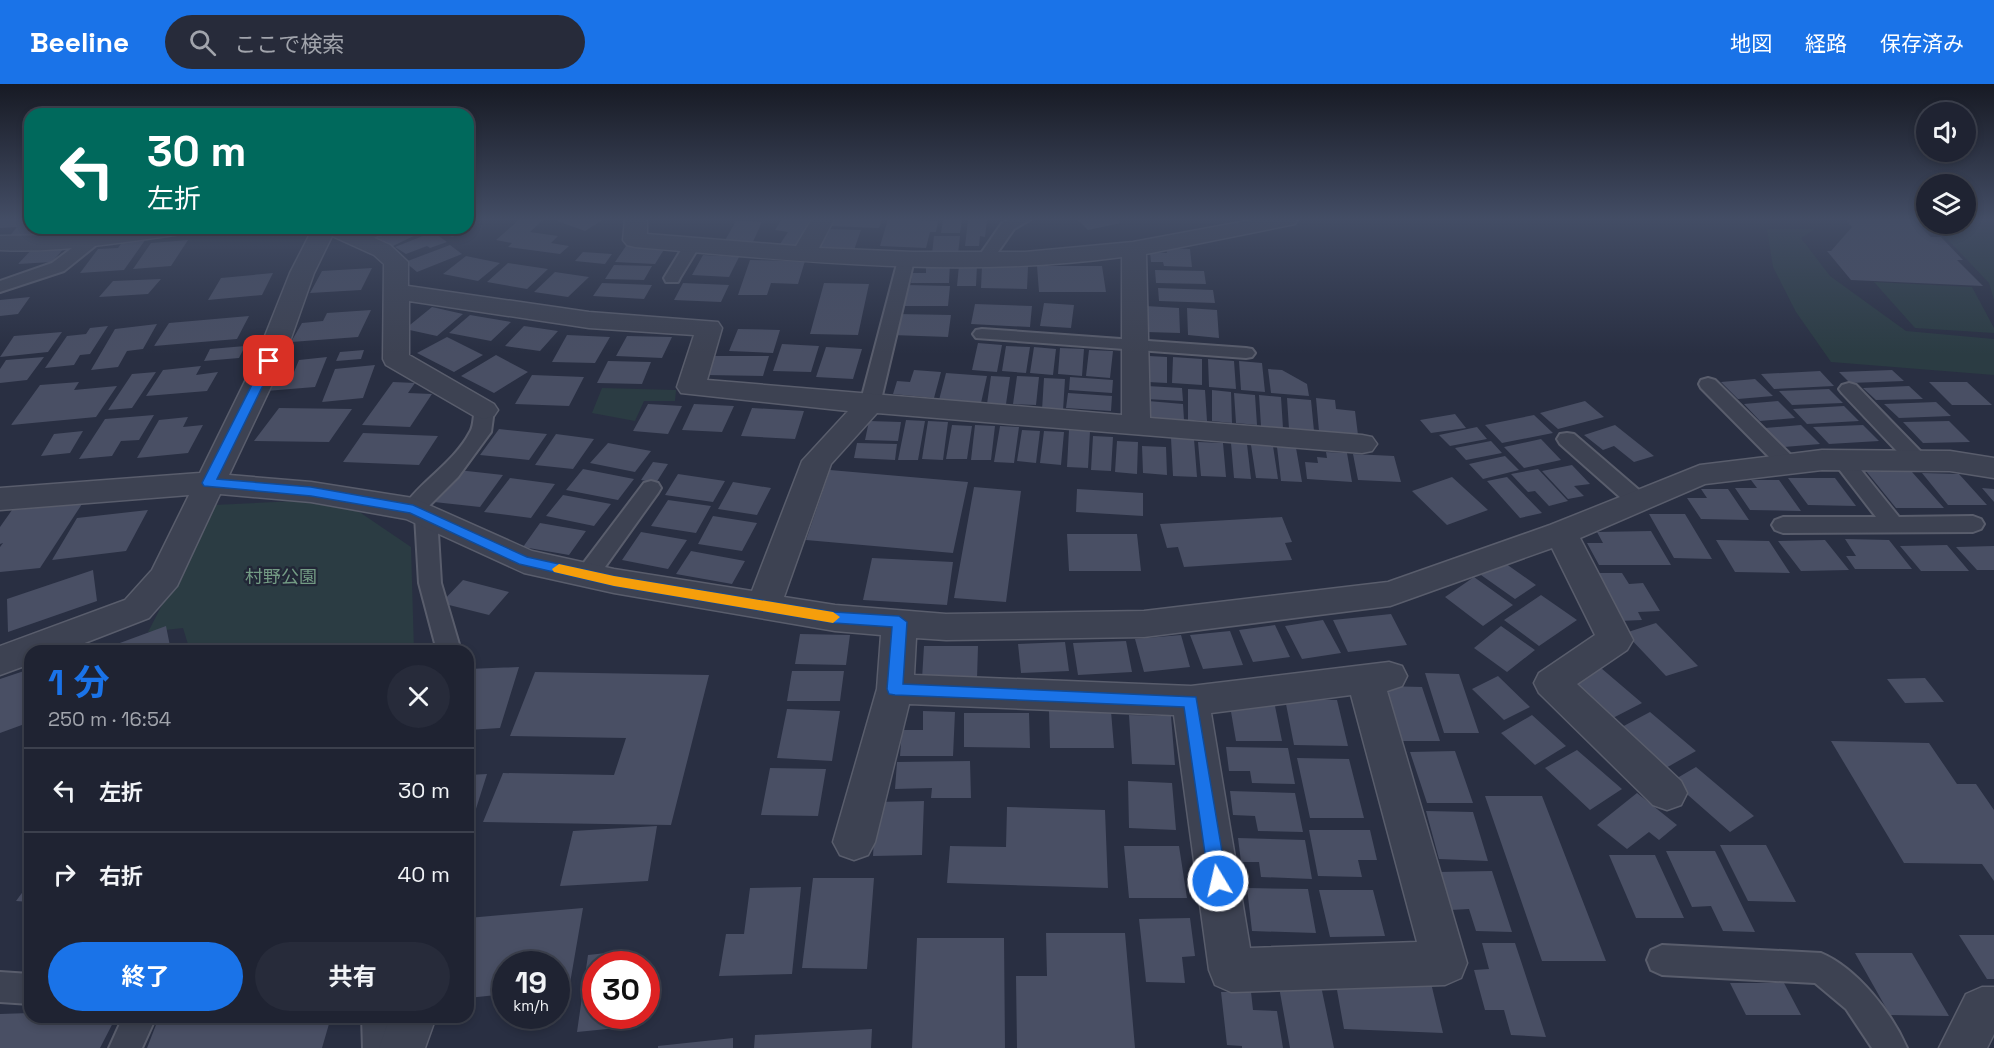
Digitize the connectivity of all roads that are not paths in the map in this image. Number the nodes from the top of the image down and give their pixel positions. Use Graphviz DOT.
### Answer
graph roads {
  1 [pos="62,264"];
  2 [pos="307,264"];
  3 [pos="396,264"];
  4 [pos="680,264"];
  5 [pos="905,264"];
  6 [pos="1134,264"];
  7 [pos="672,278"];
  8 [pos="0,287"];
  9 [pos="396,292"];
  10 [pos="982,334"];
  11 [pos="1135,345"];
  12 [pos="1246,353"];
  13 [pos="1708,384"];
  14 [pos="1849,389"];
  15 [pos="870,404"];
  16 [pos="484,410"];
  17 [pos="1136,425"];
  18 [pos="1567,439"];
  19 [pos="1362,444"];
  20 [pos="1842,460"];
  21 [pos="1918,461"];
  22 [pos="1788,464"];
  23 [pos="1994,468"];
  24 [pos="209,483"];
  25 [pos="651,488"];
  26 [pos="0,499"];
  27 [pos="1638,501"];
  28 [pos="419,512"];
  29 [pos="1893,524"];
  30 [pos="1973,524"];
  31 [pos="1783,525"];
  32 [pos="1561,533"];
  33 [pos="587,575"];
  34 [pos="764,606"];
  35 [pos="899,622"];
  36 [pos="44,645"];
  37 [pos="447,645"];
  38 [pos="24,653"];
  39 [pos="0,662"];
  40 [pos="895,689"];
  41 [pos="1191,701"];
  42 [pos="1667,793"];
  43 [pos="854,842"];
  44 [pos="1662,960"];
  45 [pos="0,987"];
  46 [pos="24,989"];
  47 [pos="1994,1010"];
  48 [pos="137,1023"];
  49 [pos="378,1023"];
  50 [pos="411,1023"];
  51 [pos="125,1048"];
  52 [pos="379,1048"];
  53 [pos="402,1048"];
  54 [pos="1891,1048"];
  55 [pos="1962,1048"];
  1 -- 8 [label="lane"];
  2 -- 24 [label="street"];
  3 -- 9 [label="street"];
  4 -- 7 [label="lane"];
  5 -- 15 [label="lane"];
  6 -- 11 [label="street"];
  9 -- 15 [label="street"];
  9 -- 16 [label="street"];
  10 -- 11 [label="lane"];
  11 -- 12 [label="lane"];
  11 -- 17 [label="street"];
  13 -- 22 [label="lane"];
  14 -- 21 [label="lane"];
  15 -- 17 [label="street"];
  15 -- 34 [label="street"];
  16 -- 28 [label="lane"];
  17 -- 19 [label="street"];
  18 -- 27 [label="lane"];
  20 -- 21 [label="street"];
  20 -- 22 [label="street"];
  20 -- 29 [label="lane"];
  21 -- 23 [label="street"];
  22 -- 27 [label="street"];
  24 -- 26 [label="street"];
  24 -- 28 [label="street"];
  24 -- 36 [label="street"];
  25 -- 33 [label="lane"];
  27 -- 32 [label="street"];
  28 -- 33 [label="street"];
  28 -- 37 [label="lane"];
  29 -- 30 [label="lane"];
  29 -- 31 [label="lane"];
  32 -- 35 [label="street"];
  32 -- 42 [label="street"];
  33 -- 34 [label="street"];
  34 -- 35 [label="street"];
  35 -- 40 [label="street"];
  38 -- 39 [label="street"];
  40 -- 41 [label="street"];
  40 -- 43 [label="street"];
  41 -- 41 [label="street"];
  44 -- 54 [label="lane"];
  45 -- 46 [label="lane"];
  47 -- 55 [label="street"];
  48 -- 51 [label="lane"];
  49 -- 52 [label="lane"];
  50 -- 53 [label="street"];
}
